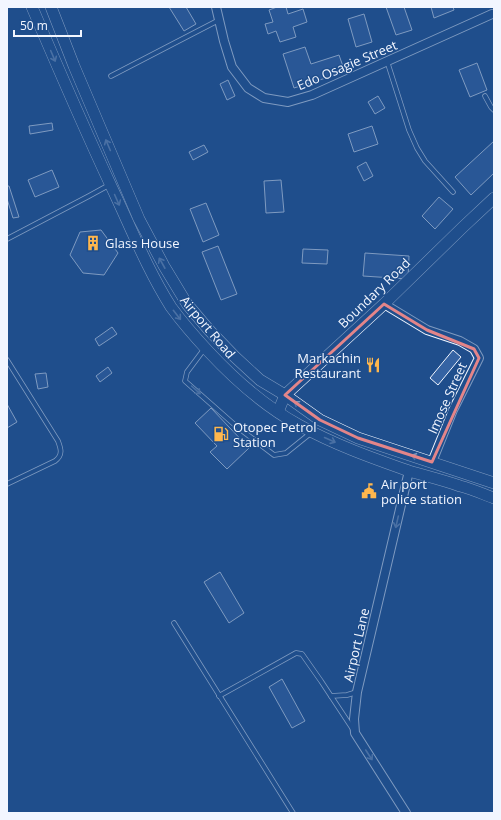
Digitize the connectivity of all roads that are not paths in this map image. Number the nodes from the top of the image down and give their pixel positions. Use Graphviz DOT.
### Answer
graph roads {
  1 [pos="32,7"];
  2 [pos="51,7"];
  3 [pos="216,7"];
  4 [pos="492,14"];
  5 [pos="219,20"];
  6 [pos="387,61"];
  7 [pos="111,76"];
  8 [pos="486,96"];
  9 [pos="494,110"];
  10 [pos="110,184"];
  11 [pos="453,192"];
  12 [pos="494,198"];
  13 [pos="7,239"];
  14 [pos="384,304"];
  15 [pos="205,348"];
  16 [pos="7,360"];
  17 [pos="285,396"];
  18 [pos="278,412"];
  19 [pos="312,432"];
  20 [pos="432,462"];
  21 [pos="409,471"];
  22 [pos="494,483"];
  23 [pos="7,484"];
  24 [pos="494,498"];
  25 [pos="174,623"];
  26 [pos="357,692"];
  27 [pos="220,696"];
  28 [pos="331,696"];
  29 [pos="355,733"];
  30 [pos="293,813"];
  31 [pos="406,813"];
  1 -- 10 [label="main road, Airport Road, one-way"];
  17 -- 2 [label="main road, Airport Road, one-way"];
  3 -- 5 [label="street, Edo Osagie Street"];
  4 -- 6 [label="street, Edo Osagie Street"];
  5 -- 6 [label="street, Edo Osagie Street"];
  5 -- 7 [label="lane"];
  6 -- 11 [label="lane"];
  8 -- 9 [label="lane"];
  10 -- 13 [label="lane"];
  10 -- 15 [label="main road, Airport Road, one-way"];
  12 -- 14 [label="main road, Boundary Road"];
  14 -- 17 [label="main road, Boundary Road"];
  14 -- 20 [label="street, Imose Street"];
  15 -- 18 [label="main road, Airport Road"];
  15 -- 19 [label="lane, one-way"];
  16 -- 23 [label="lane"];
  17 -- 18 [label="main road, Boundary Road"];
  20 -- 17 [label="main road, Airport Road, one-way"];
  18 -- 19 [label="main road, Airport Road"];
  19 -- 21 [label="main road, Airport Road, one-way"];
  20 -- 22 [label="main road, Airport Road"];
  21 -- 24 [label="main road, Airport Road"];
  21 -- 26 [label="street, Airport Lane, one-way"];
  25 -- 27 [label="lane"];
  26 -- 28 [label="lane"];
  26 -- 29 [label="street, Airport Lane"];
  27 -- 28 [label="lane"];
  27 -- 30 [label="lane"];
  28 -- 29 [label="lane"];
  29 -- 31 [label="street, one-way"];
}
